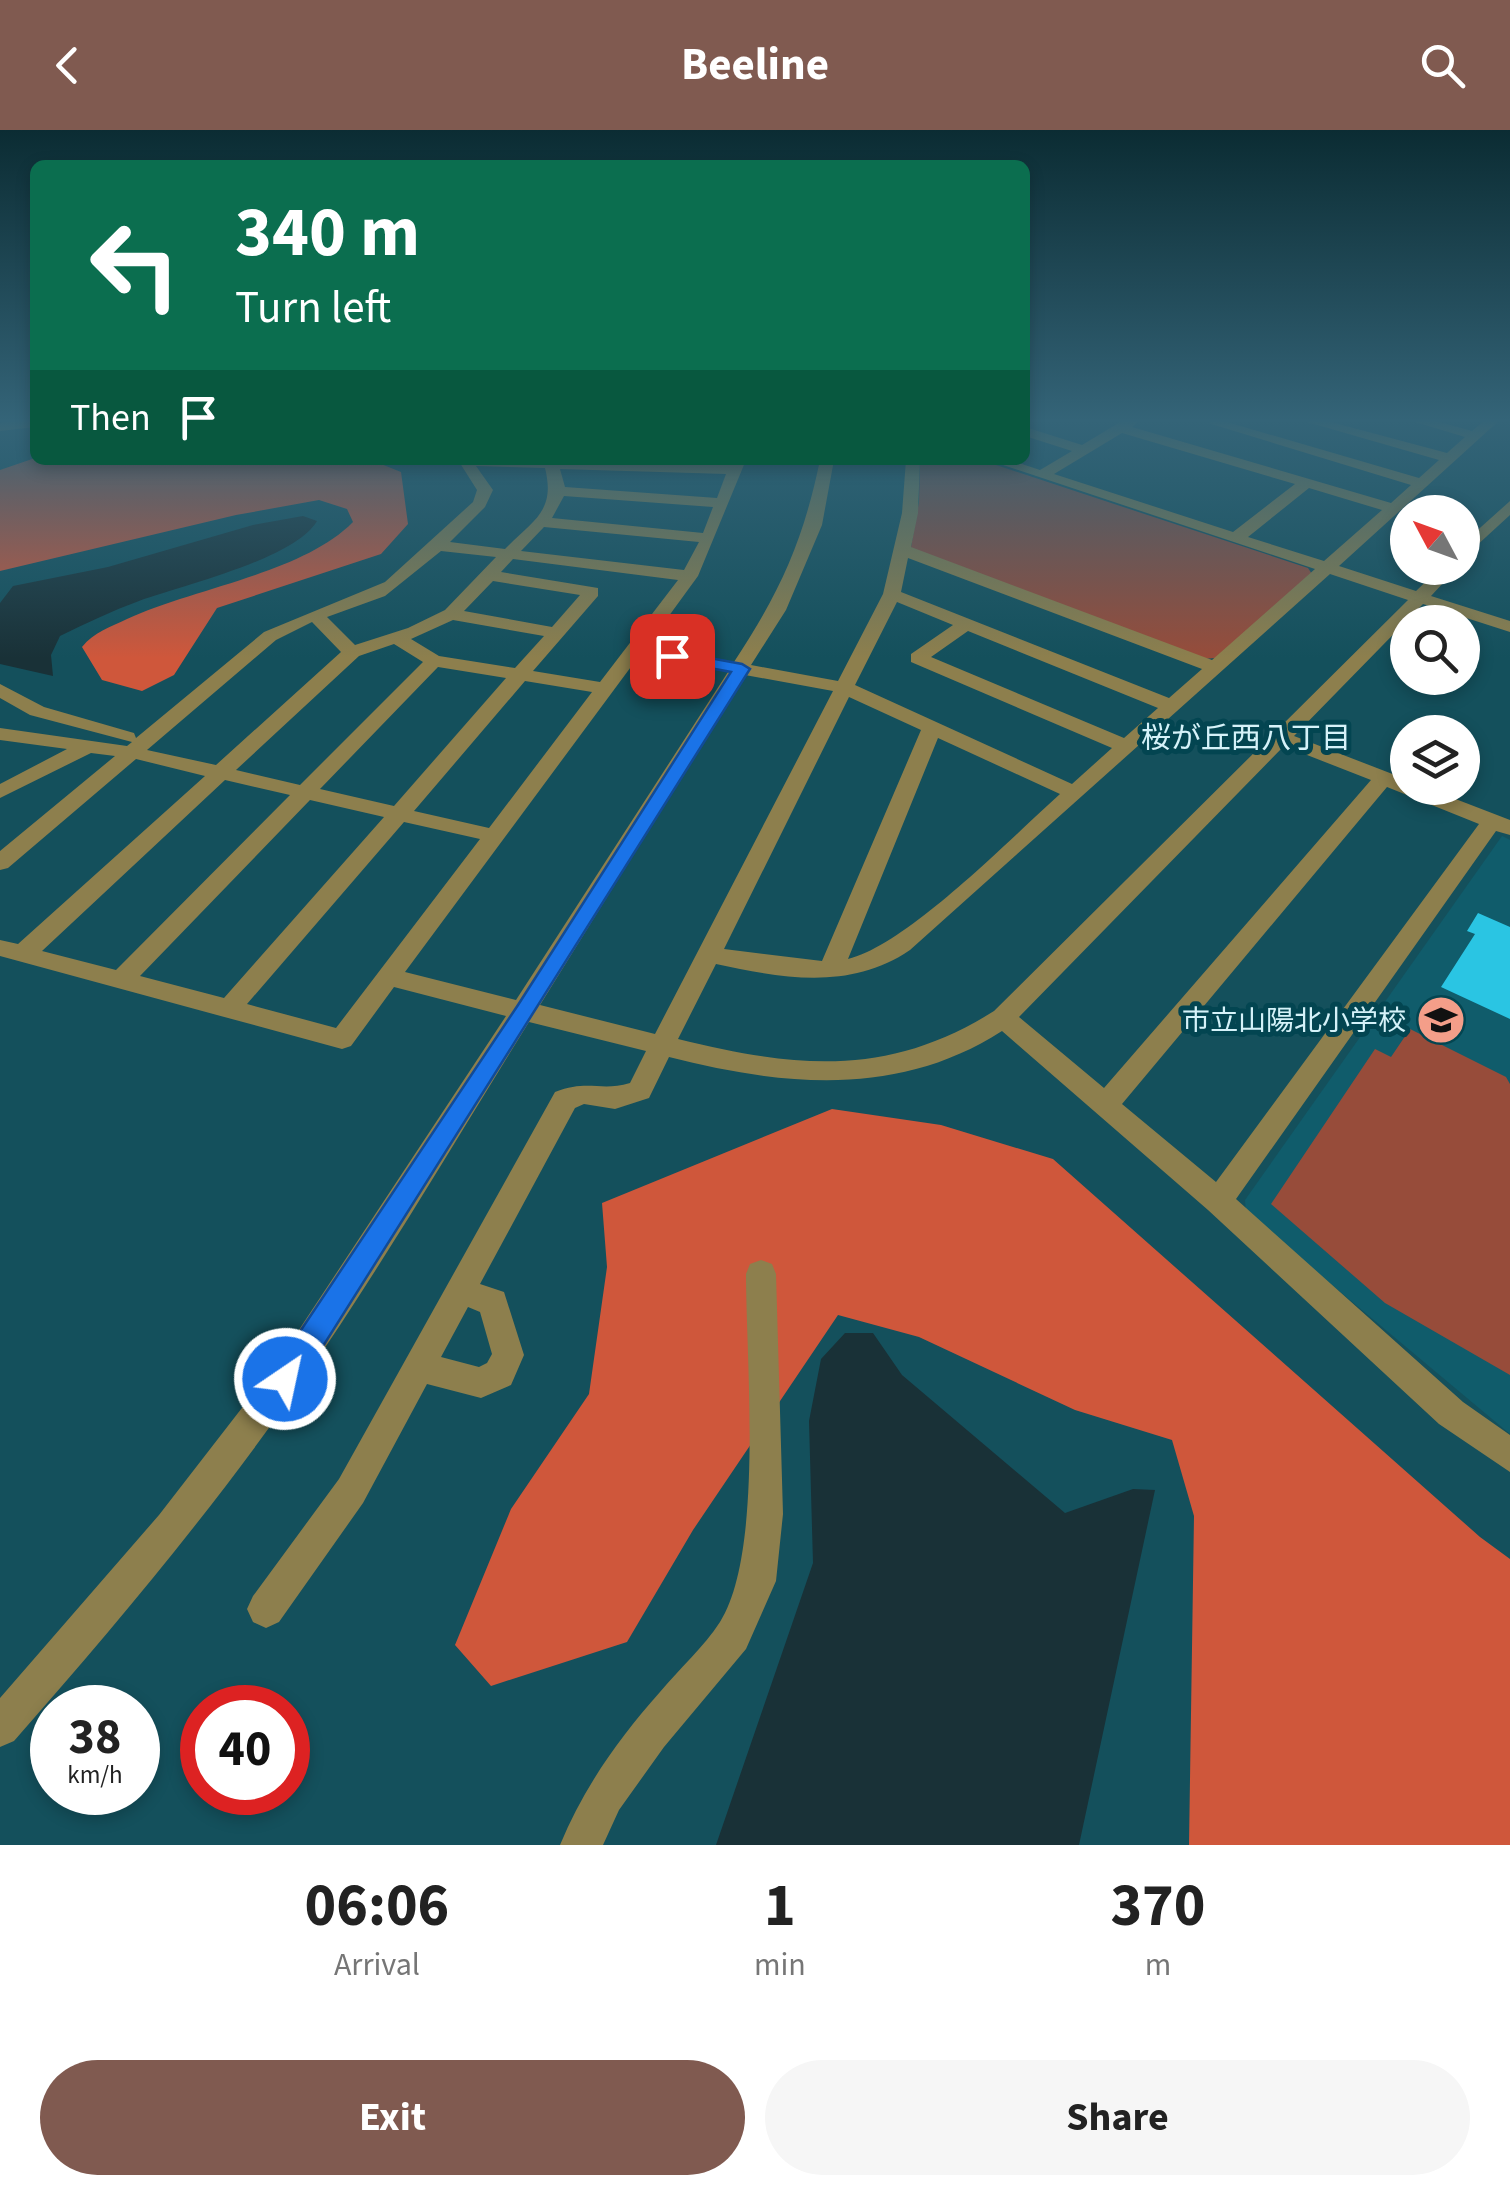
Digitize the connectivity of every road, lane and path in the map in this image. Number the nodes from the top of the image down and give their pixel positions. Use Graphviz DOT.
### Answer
graph roads {
  1 [pos="482,498"];
  2 [pos="555,498"];
  3 [pos="664,498"];
  4 [pos="726,498"];
  5 [pos="819,498"];
  6 [pos="909,498"];
  7 [pos="1111,498"];
  8 [pos="1287,498"];
  9 [pos="1358,498"];
  10 [pos="724,502"];
  11 [pos="1510,506"];
  12 [pos="1390,507"];
  13 [pos="1390,510"];
  14 [pos="543,522"];
  15 [pos="1480,536"];
  16 [pos="710,538"];
  17 [pos="1236,538"];
  18 [pos="434,545"];
  19 [pos="903,550"];
  20 [pos="510,554"];
  21 [pos="1328,568"];
  22 [pos="490,575"];
  23 [pos="690,576"];
  24 [pos="1432,585"];
  25 [pos="892,594"];
  26 [pos="1420,597"];
  27 [pos="451,614"];
  28 [pos="315,616"];
  29 [pos="966,624"];
  30 [pos="1510,627"];
  31 [pos="556,633"];
  32 [pos="397,638"];
  33 [pos="637,650"];
  34 [pos="352,652"];
  35 [pos="434,660"];
  36 [pos="1215,668"];
  37 [pos="742,669"];
  38 [pos="519,675"];
  39 [pos="846,688"];
  40 [pos="607,689"];
  41 [pos="0,690"];
  42 [pos="1171,706"];
  43 [pos="932,728"];
  44 [pos="0,734"];
  45 [pos="1282,738"];
  46 [pos="138,746"];
  47 [pos="87,747"];
  48 [pos="1126,748"];
  49 [pos="219,772"];
  50 [pos="1384,778"];
  51 [pos="0,792"];
  52 [pos="306,792"];
  53 [pos="1074,793"];
  54 [pos="397,813"];
  55 [pos="1501,824"];
  56 [pos="495,836"];
  57 [pos="0,863"];
  58 [pos="11,951"];
  59 [pos="709,954"];
  60 [pos="831,969"];
  61 [pos="388,977"];
  62 [pos="121,980"];
  63 [pos="228,1010"];
  64 [pos="526,1011"];
  65 [pos="1002,1018"];
  66 [pos="662,1045"];
  67 [pos="1105,1104"];
  68 [pos="1218,1201"];
  69 [pos="760,1274"];
  70 [pos="460,1291"];
  71 [pos="419,1367"];
  72 [pos="1510,1455"];
  73 [pos="266,1610"];
  74 [pos="0,1727"];
  75 [pos="582,1845"];
  1 -- 18 [label="street"];
  2 -- 14 [label="street"];
  3 -- 10 [label="street"];
  4 -- 10 [label="street"];
  5 -- 37 [label="street"];
  6 -- 19 [label="street"];
  7 -- 17 [label="street"];
  8 -- 17 [label="street"];
  9 -- 12 [label="street"];
  10 -- 16 [label="street"];
  11 -- 15 [label="street"];
  13 -- 21 [label="street"];
  14 -- 16 [label="street"];
  14 -- 20 [label="street"];
  16 -- 23 [label="street"];
  17 -- 21 [label="street"];
  18 -- 20 [label="street"];
  18 -- 28 [label="street"];
  19 -- 25 [label="street"];
  19 -- 36 [label="street"];
  20 -- 22 [label="street"];
  20 -- 23 [label="street"];
  21 -- 26 [label="street"];
  21 -- 36 [label="street"];
  22 -- 27 [label="street"];
  22 -- 31 [label="street"];
  23 -- 33 [label="street"];
  24 -- 26 [label="street"];
  25 -- 29 [label="street"];
  25 -- 39 [label="street"];
  26 -- 30 [label="street"];
  26 -- 45 [label="street"];
  27 -- 31 [label="street"];
  27 -- 32 [label="street"];
  28 -- 34 [label="street"];
  28 -- 46 [label="street"];
  29 -- 42 [label="street"];
  29 -- 48 [label="street"];
  31 -- 38 [label="street"];
  32 -- 34 [label="street"];
  32 -- 35 [label="street"];
  33 -- 37 [label="street"];
  33 -- 40 [label="street"];
  34 -- 49 [label="street"];
  35 -- 38 [label="street"];
  35 -- 52 [label="street"];
  36 -- 42 [label="street"];
  37 -- 39 [label="street"];
  37 -- 64 [label="street"];
  38 -- 40 [label="street"];
  38 -- 54 [label="street"];
  39 -- 43 [label="street"];
  39 -- 59 [label="street"];
  40 -- 56 [label="street"];
  41 -- 46 [label="street"];
  42 -- 48 [label="street"];
  43 -- 53 [label="street"];
  43 -- 60 [label="street"];
  44 -- 47 [label="street"];
  45 -- 50 [label="street"];
  45 -- 65 [label="street"];
  46 -- 47 [label="street"];
  46 -- 49 [label="street"];
  46 -- 57 [label="street"];
  47 -- 51 [label="street"];
  48 -- 53 [label="street"];
  49 -- 52 [label="street"];
  49 -- 58 [label="street"];
  50 -- 55 [label="street"];
  50 -- 67 [label="street"];
  52 -- 54 [label="street"];
  52 -- 62 [label="street"];
  53 -- 60 [label="street"];
  54 -- 56 [label="street"];
  54 -- 63 [label="street"];
  55 -- 68 [label="street"];
  56 -- 61 [label="street"];
  58 -- 62 [label="street"];
  59 -- 60 [label="street"];
  59 -- 66 [label="street"];
  61 -- 63 [label="street"];
  61 -- 64 [label="street"];
  62 -- 63 [label="street"];
  64 -- 66 [label="street"];
  64 -- 74 [label="street"];
  65 -- 66 [label="street"];
  65 -- 67 [label="street"];
  66 -- 70 [label="street"];
  67 -- 68 [label="street"];
  68 -- 72 [label="street"];
  69 -- 75 [label="street"];
  70 -- 71 [label="street"];
  70 -- 71 [label="street"];
  71 -- 73 [label="street"];
}
